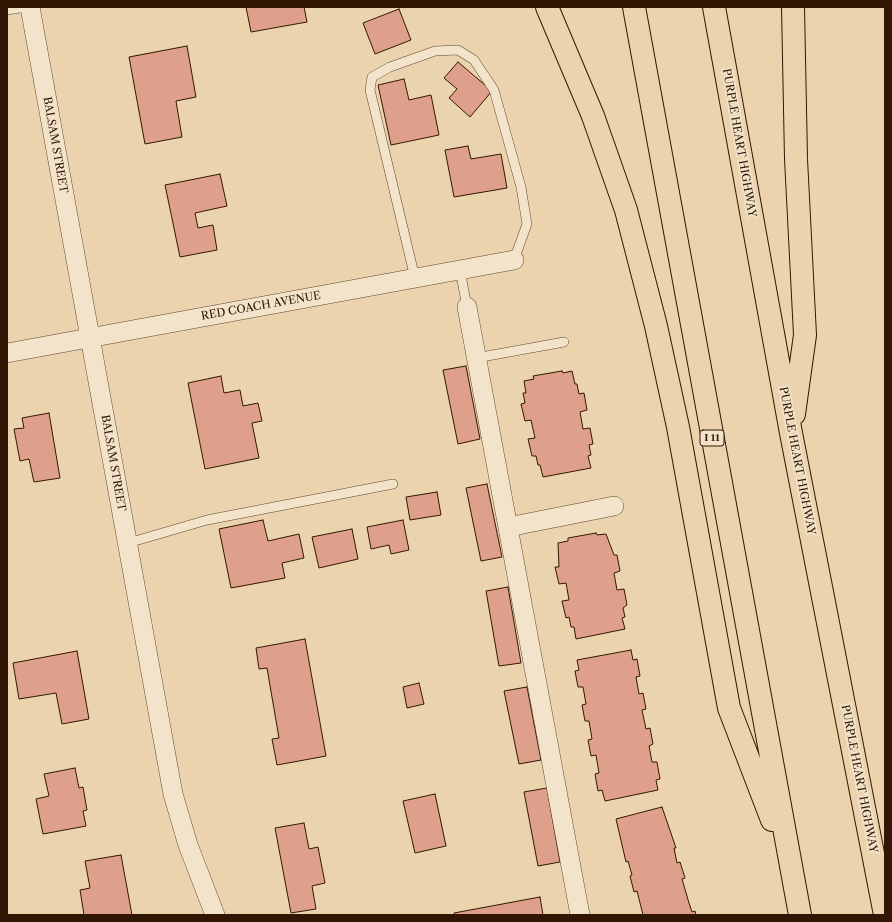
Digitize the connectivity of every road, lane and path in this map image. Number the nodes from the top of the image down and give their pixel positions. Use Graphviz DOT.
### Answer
graph roads {
  1 [pos="26,7"];
  2 [pos="30,7"];
  3 [pos="547,7"];
  4 [pos="634,7"];
  5 [pos="714,7"];
  6 [pos="793,7"];
  7 [pos="7,10"];
  8 [pos="514,260"];
  9 [pos="460,270"];
  10 [pos="415,278"];
  11 [pos="466,307"];
  12 [pos="90,337"];
  13 [pos="564,342"];
  14 [pos="7,353"];
  15 [pos="476,358"];
  16 [pos="792,433"];
  17 [pos="394,484"];
  18 [pos="614,506"];
  19 [pos="508,527"];
  20 [pos="128,542"];
  21 [pos="791,869"];
  22 [pos="215,915"];
  23 [pos="580,915"];
  24 [pos="800,915"];
  25 [pos="885,915"];
  1 -- 7 [label="lane"];
  2 -- 12 [label="street, BALSAM STREET"];
  3 -- 21 [label="highway"];
  4 -- 21 [label="highway, I 11"];
  5 -- 16 [label="highway, PURPLE HEART HIGHWAY"];
  6 -- 16 [label="highway"];
  8 -- 9 [label="street, RED COACH AVENUE"];
  8 -- 10 [label="lane"];
  9 -- 10 [label="street, RED COACH AVENUE"];
  9 -- 11 [label="lane"];
  10 -- 12 [label="street, RED COACH AVENUE"];
  11 -- 15 [label="street"];
  12 -- 14 [label="street, RED COACH AVENUE"];
  12 -- 20 [label="street, BALSAM STREET"];
  13 -- 15 [label="lane"];
  15 -- 19 [label="street"];
  16 -- 25 [label="highway, PURPLE HEART HIGHWAY"];
  17 -- 20 [label="lane"];
  18 -- 19 [label="street"];
  19 -- 23 [label="street"];
  20 -- 22 [label="street, BALSAM STREET"];
  21 -- 24 [label="highway, I 11"];
}
